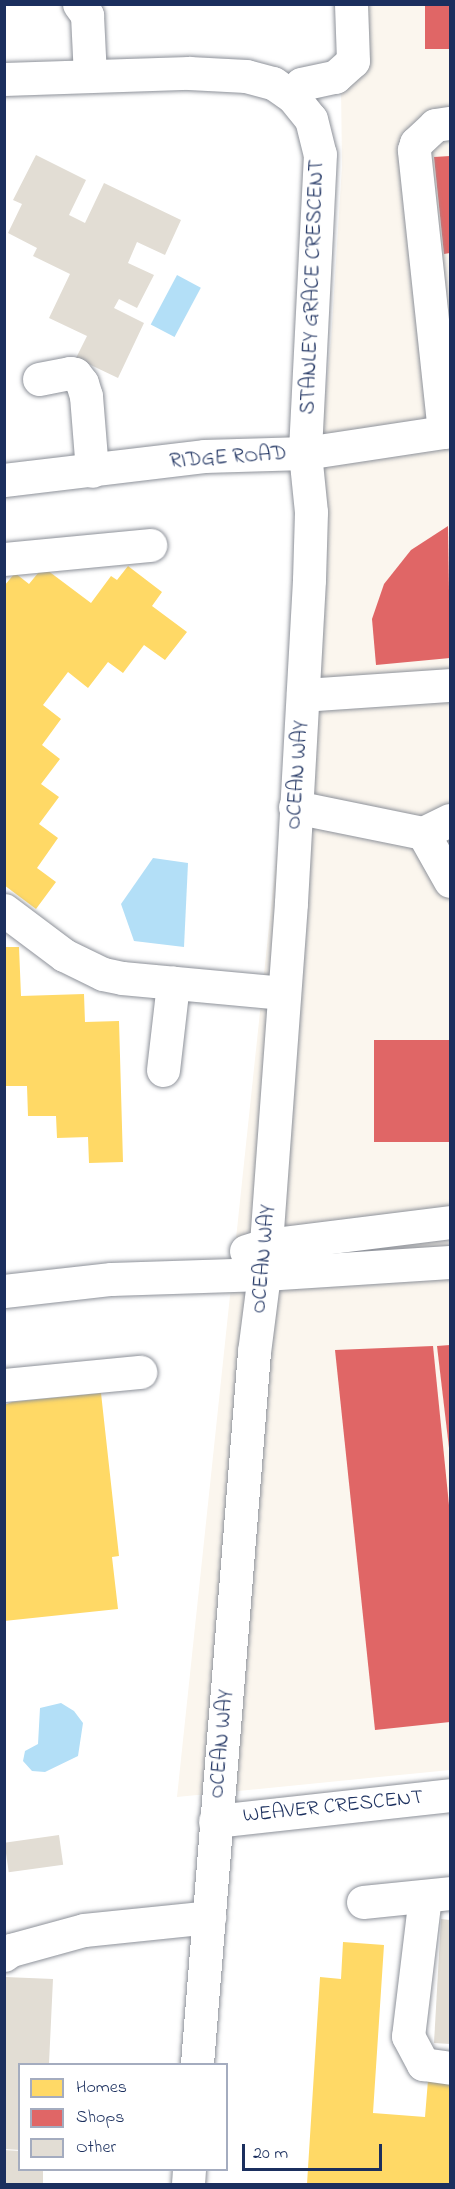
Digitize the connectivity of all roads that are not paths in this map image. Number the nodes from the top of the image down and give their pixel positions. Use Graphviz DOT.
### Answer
graph roads {
  1 [pos="79,4"];
  2 [pos="351,4"];
  3 [pos="90,76"];
  4 [pos="4,80"];
  5 [pos="293,97"];
  6 [pos="450,123"];
  7 [pos="39,379"];
  8 [pos="447,431"];
  9 [pos="305,453"];
  10 [pos="92,471"];
  11 [pos="4,480"];
  12 [pos="150,545"];
  13 [pos="4,559"];
  14 [pos="450,685"];
  15 [pos="303,695"];
  16 [pos="295,807"];
  17 [pos="437,826"];
  18 [pos="450,881"];
  19 [pos="4,910"];
  20 [pos="173,983"];
  21 [pos="283,993"];
  22 [pos="163,1071"];
  23 [pos="450,1222"];
  24 [pos="265,1260"];
  25 [pos="450,1262"];
  26 [pos="4,1291"];
  27 [pos="140,1372"];
  28 [pos="4,1385"];
  29 [pos="450,1795"];
  30 [pos="215,1821"];
  31 [pos="438,1895"];
  32 [pos="363,1902"];
  33 [pos="209,1917"];
  34 [pos="4,1955"];
  35 [pos="197,2063"];
  36 [pos="450,2068"];
  1 -- 3 [label="street"];
  2 -- 5 [label="street"];
  3 -- 4 [label="street, STANLEY GRACE CRESCENT"];
  3 -- 5 [label="street, STANLEY GRACE CRESCENT"];
  5 -- 9 [label="street, STANLEY GRACE CRESCENT"];
  6 -- 8 [label="street"];
  7 -- 10 [label="street"];
  8 -- 9 [label="street, RIDGE ROAD"];
  9 -- 10 [label="street, RIDGE ROAD"];
  9 -- 15 [label="street, OCEAN WAY"];
  10 -- 11 [label="street, RIDGE ROAD"];
  12 -- 13 [label="street"];
  14 -- 15 [label="street"];
  15 -- 16 [label="street, OCEAN WAY"];
  16 -- 17 [label="street"];
  16 -- 21 [label="street, OCEAN WAY"];
  17 -- 18 [label="street"];
  19 -- 20 [label="street"];
  20 -- 21 [label="street"];
  20 -- 22 [label="street"];
  21 -- 24 [label="street, OCEAN WAY"];
  23 -- 24 [label="street"];
  24 -- 25 [label="street"];
  24 -- 26 [label="street"];
  24 -- 30 [label="street, OCEAN WAY"];
  27 -- 28 [label="street"];
  29 -- 30 [label="street, WEAVER CRESCENT"];
  30 -- 33 [label="street, OCEAN WAY"];
  31 -- 32 [label="street"];
  31 -- 36 [label="street"];
  33 -- 34 [label="street"];
  33 -- 35 [label="street, OCEAN WAY"];
}
